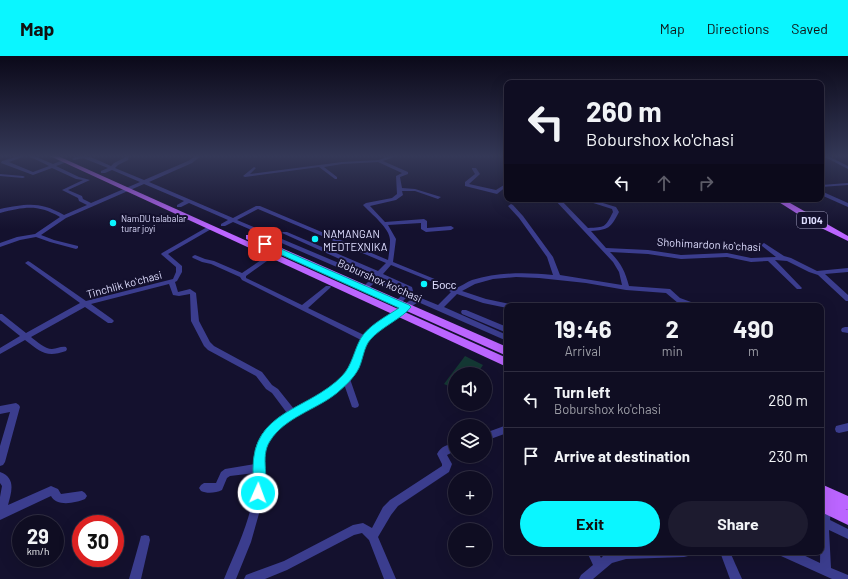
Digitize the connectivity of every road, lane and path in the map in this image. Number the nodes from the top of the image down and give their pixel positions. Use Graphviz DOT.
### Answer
graph roads {
  1 [pos="87,180"];
  2 [pos="115,180"];
  3 [pos="118,180"];
  4 [pos="140,180"];
  5 [pos="148,180"];
  6 [pos="399,180"];
  7 [pos="470,180"];
  8 [pos="144,182"];
  9 [pos="848,184"];
  10 [pos="504,186"];
  11 [pos="824,186"];
  12 [pos="130,187"];
  13 [pos="400,190"];
  14 [pos="166,191"];
  15 [pos="824,194"];
  16 [pos="156,196"];
  17 [pos="438,197"];
  18 [pos="188,201"];
  19 [pos="560,202"];
  20 [pos="593,202"];
  21 [pos="783,202"];
  22 [pos="790,202"];
  23 [pos="90,205"];
  24 [pos="848,205"];
  25 [pos="179,206"];
  26 [pos="511,206"];
  27 [pos="0,211"];
  28 [pos="64,217"];
  29 [pos="233,220"];
  30 [pos="384,224"];
  31 [pos="223,225"];
  32 [pos="298,225"];
  33 [pos="211,227"];
  34 [pos="451,228"];
  35 [pos="588,230"];
  36 [pos="285,233"];
  37 [pos="38,235"];
  38 [pos="848,235"];
  39 [pos="276,238"];
  40 [pos="848,239"];
  41 [pos="341,243"];
  42 [pos="0,245"];
  43 [pos="764,245"];
  44 [pos="76,247"];
  45 [pos="606,250"];
  46 [pos="328,252"];
  47 [pos="272,255"];
  48 [pos="195,257"];
  49 [pos="320,257"];
  50 [pos="782,258"];
  51 [pos="770,259"];
  52 [pos="28,263"];
  53 [pos="390,263"];
  54 [pos="848,270"];
  55 [pos="820,273"];
  56 [pos="379,274"];
  57 [pos="242,276"];
  58 [pos="557,277"];
  59 [pos="373,280"];
  60 [pos="172,282"];
  61 [pos="328,287"];
  62 [pos="364,288"];
  63 [pos="626,288"];
  64 [pos="799,288"];
  65 [pos="455,291"];
  66 [pos="406,295"];
  67 [pos="417,299"];
  68 [pos="848,299"];
  69 [pos="485,301"];
  70 [pos="397,303"];
  71 [pos="688,303"];
  72 [pos="86,304"];
  73 [pos="504,305"];
  74 [pos="406,307"];
  75 [pos="303,308"];
  76 [pos="439,308"];
  77 [pos="504,309"];
  78 [pos="464,312"];
  79 [pos="398,313"];
  80 [pos="0,316"];
  81 [pos="110,321"];
  82 [pos="504,329"];
  83 [pos="25,336"];
  84 [pos="504,337"];
  85 [pos="365,339"];
  86 [pos="63,348"];
  87 [pos="0,351"];
  88 [pos="504,351"];
  89 [pos="504,362"];
  90 [pos="346,378"];
  91 [pos="355,405"];
  92 [pos="0,410"];
  93 [pos="293,415"];
  94 [pos="504,430"];
  95 [pos="492,434"];
  96 [pos="448,449"];
  97 [pos="0,462"];
  98 [pos="259,468"];
  99 [pos="0,476"];
  100 [pos="204,488"];
  101 [pos="824,492"];
  102 [pos="82,496"];
  103 [pos="848,503"];
  104 [pos="824,506"];
  105 [pos="0,515"];
  106 [pos="848,518"];
  107 [pos="824,522"];
  108 [pos="848,534"];
  109 [pos="373,536"];
  110 [pos="824,538"];
  111 [pos="144,540"];
  112 [pos="594,555"];
  113 [pos="622,555"];
  114 [pos="726,555"];
  115 [pos="793,555"];
  116 [pos="600,566"];
  117 [pos="826,570"];
  118 [pos="135,579"];
  119 [pos="230,579"];
  120 [pos="250,579"];
  121 [pos="390,579"];
  122 [pos="585,579"];
  123 [pos="736,579"];
  124 [pos="844,579"];
  1 -- 23 [label="street"];
  2 -- 12 [label="main road"];
  3 -- 12 [label="main road, Boburshox ko'chasi"];
  4 -- 8 [label="street"];
  5 -- 8 [label="street"];
  6 -- 13 [label="street"];
  7 -- 10 [label="street"];
  8 -- 12 [label="street"];
  8 -- 14 [label="street"];
  9 -- 11 [label="street"];
  12 -- 16 [label="main road, Boburshox ko'chasi"];
  12 -- 23 [label="street"];
  12 -- 33 [label="main road"];
  13 -- 17 [label="street"];
  13 -- 30 [label="street"];
  14 -- 16 [label="street"];
  14 -- 18 [label="street"];
  15 -- 24 [label="street"];
  16 -- 25 [label="main road, Boburshox ko'chasi"];
  18 -- 25 [label="street"];
  18 -- 29 [label="street"];
  19 -- 35 [label="street"];
  20 -- 35 [label="street"];
  21 -- 40 [label="main road, D104"];
  22 -- 38 [label="main road, D104"];
  23 -- 28 [label="street"];
  25 -- 31 [label="main road, Boburshox ko'chasi"];
  26 -- 58 [label="street"];
  27 -- 28 [label="street"];
  28 -- 37 [label="street"];
  29 -- 31 [label="street"];
  29 -- 32 [label="street"];
  29 -- 39 [label="street"];
  30 -- 34 [label="street"];
  30 -- 53 [label="street"];
  31 -- 62 [label="main road, Boburshox ko'chasi"];
  32 -- 36 [label="street"];
  32 -- 41 [label="street"];
  33 -- 47 [label="main road"];
  33 -- 60 [label="street, Tinchlik koʻchasi"];
  35 -- 45 [label="street"];
  36 -- 39 [label="street"];
  36 -- 46 [label="street"];
  37 -- 42 [label="street"];
  37 -- 44 [label="street"];
  39 -- 49 [label="street"];
  41 -- 46 [label="street"];
  41 -- 53 [label="street"];
  43 -- 50 [label="street"];
  45 -- 51 [label="street, Shohimardon koʻchasi"];
  45 -- 63 [label="street"];
  46 -- 49 [label="street"];
  46 -- 56 [label="street"];
  47 -- 57 [label="street"];
  47 -- 79 [label="main road"];
  48 -- 57 [label="street"];
  49 -- 59 [label="street"];
  50 -- 51 [label="street, Shohimardon koʻchasi"];
  50 -- 55 [label="street, Shohimardon koʻchasi"];
  51 -- 64 [label="street"];
  52 -- 72 [label="street"];
  53 -- 56 [label="street"];
  53 -- 65 [label="street"];
  54 -- 55 [label="street, Shohimardon koʻchasi"];
  55 -- 68 [label="street"];
  56 -- 59 [label="street"];
  56 -- 66 [label="street"];
  57 -- 75 [label="street"];
  58 -- 63 [label="street"];
  58 -- 65 [label="street"];
  59 -- 62 [label="street"];
  59 -- 66 [label="street"];
  60 -- 72 [label="street, Tinchlik koʻchasi"];
  60 -- 93 [label="street"];
  61 -- 75 [label="street"];
  62 -- 70 [label="main road, Boburshox ko'chasi"];
  63 -- 71 [label="street"];
  65 -- 69 [label="street"];
  65 -- 76 [label="street"];
  66 -- 67 [label="street"];
  66 -- 70 [label="street"];
  67 -- 74 [label="street"];
  67 -- 76 [label="street"];
  69 -- 73 [label="street"];
  69 -- 77 [label="street"];
  70 -- 74 [label="main road, Boburshox ko'chasi"];
  72 -- 81 [label="street"];
  72 -- 83 [label="street, Tinchlik koʻchasi"];
  74 -- 79 [label="street"];
  74 -- 88 [label="main road, Boburshox ko'chasi"];
  75 -- 85 [label="street"];
  76 -- 84 [label="street"];
  78 -- 82 [label="street"];
  79 -- 85 [label="street"];
  79 -- 89 [label="main road"];
  80 -- 83 [label="street"];
  83 -- 86 [label="street"];
  83 -- 87 [label="street, Tinchlik koʻchasi"];
  85 -- 90 [label="street"];
  90 -- 91 [label="street"];
  90 -- 93 [label="street"];
  92 -- 97 [label="street"];
  93 -- 98 [label="street"];
  94 -- 95 [label="street"];
  96 -- 109 [label="street"];
  98 -- 100 [label="street"];
  98 -- 119 [label="street"];
  99 -- 105 [label="street"];
  101 -- 103 [label="main road"];
  102 -- 105 [label="street"];
  104 -- 106 [label="main road"];
  107 -- 108 [label="street"];
  109 -- 120 [label="street"];
  109 -- 121 [label="street"];
  110 -- 117 [label="street"];
  111 -- 118 [label="street"];
  112 -- 116 [label="street"];
  113 -- 116 [label="street"];
  114 -- 123 [label="street"];
  115 -- 117 [label="street"];
  116 -- 122 [label="street"];
  117 -- 124 [label="street"];
}
